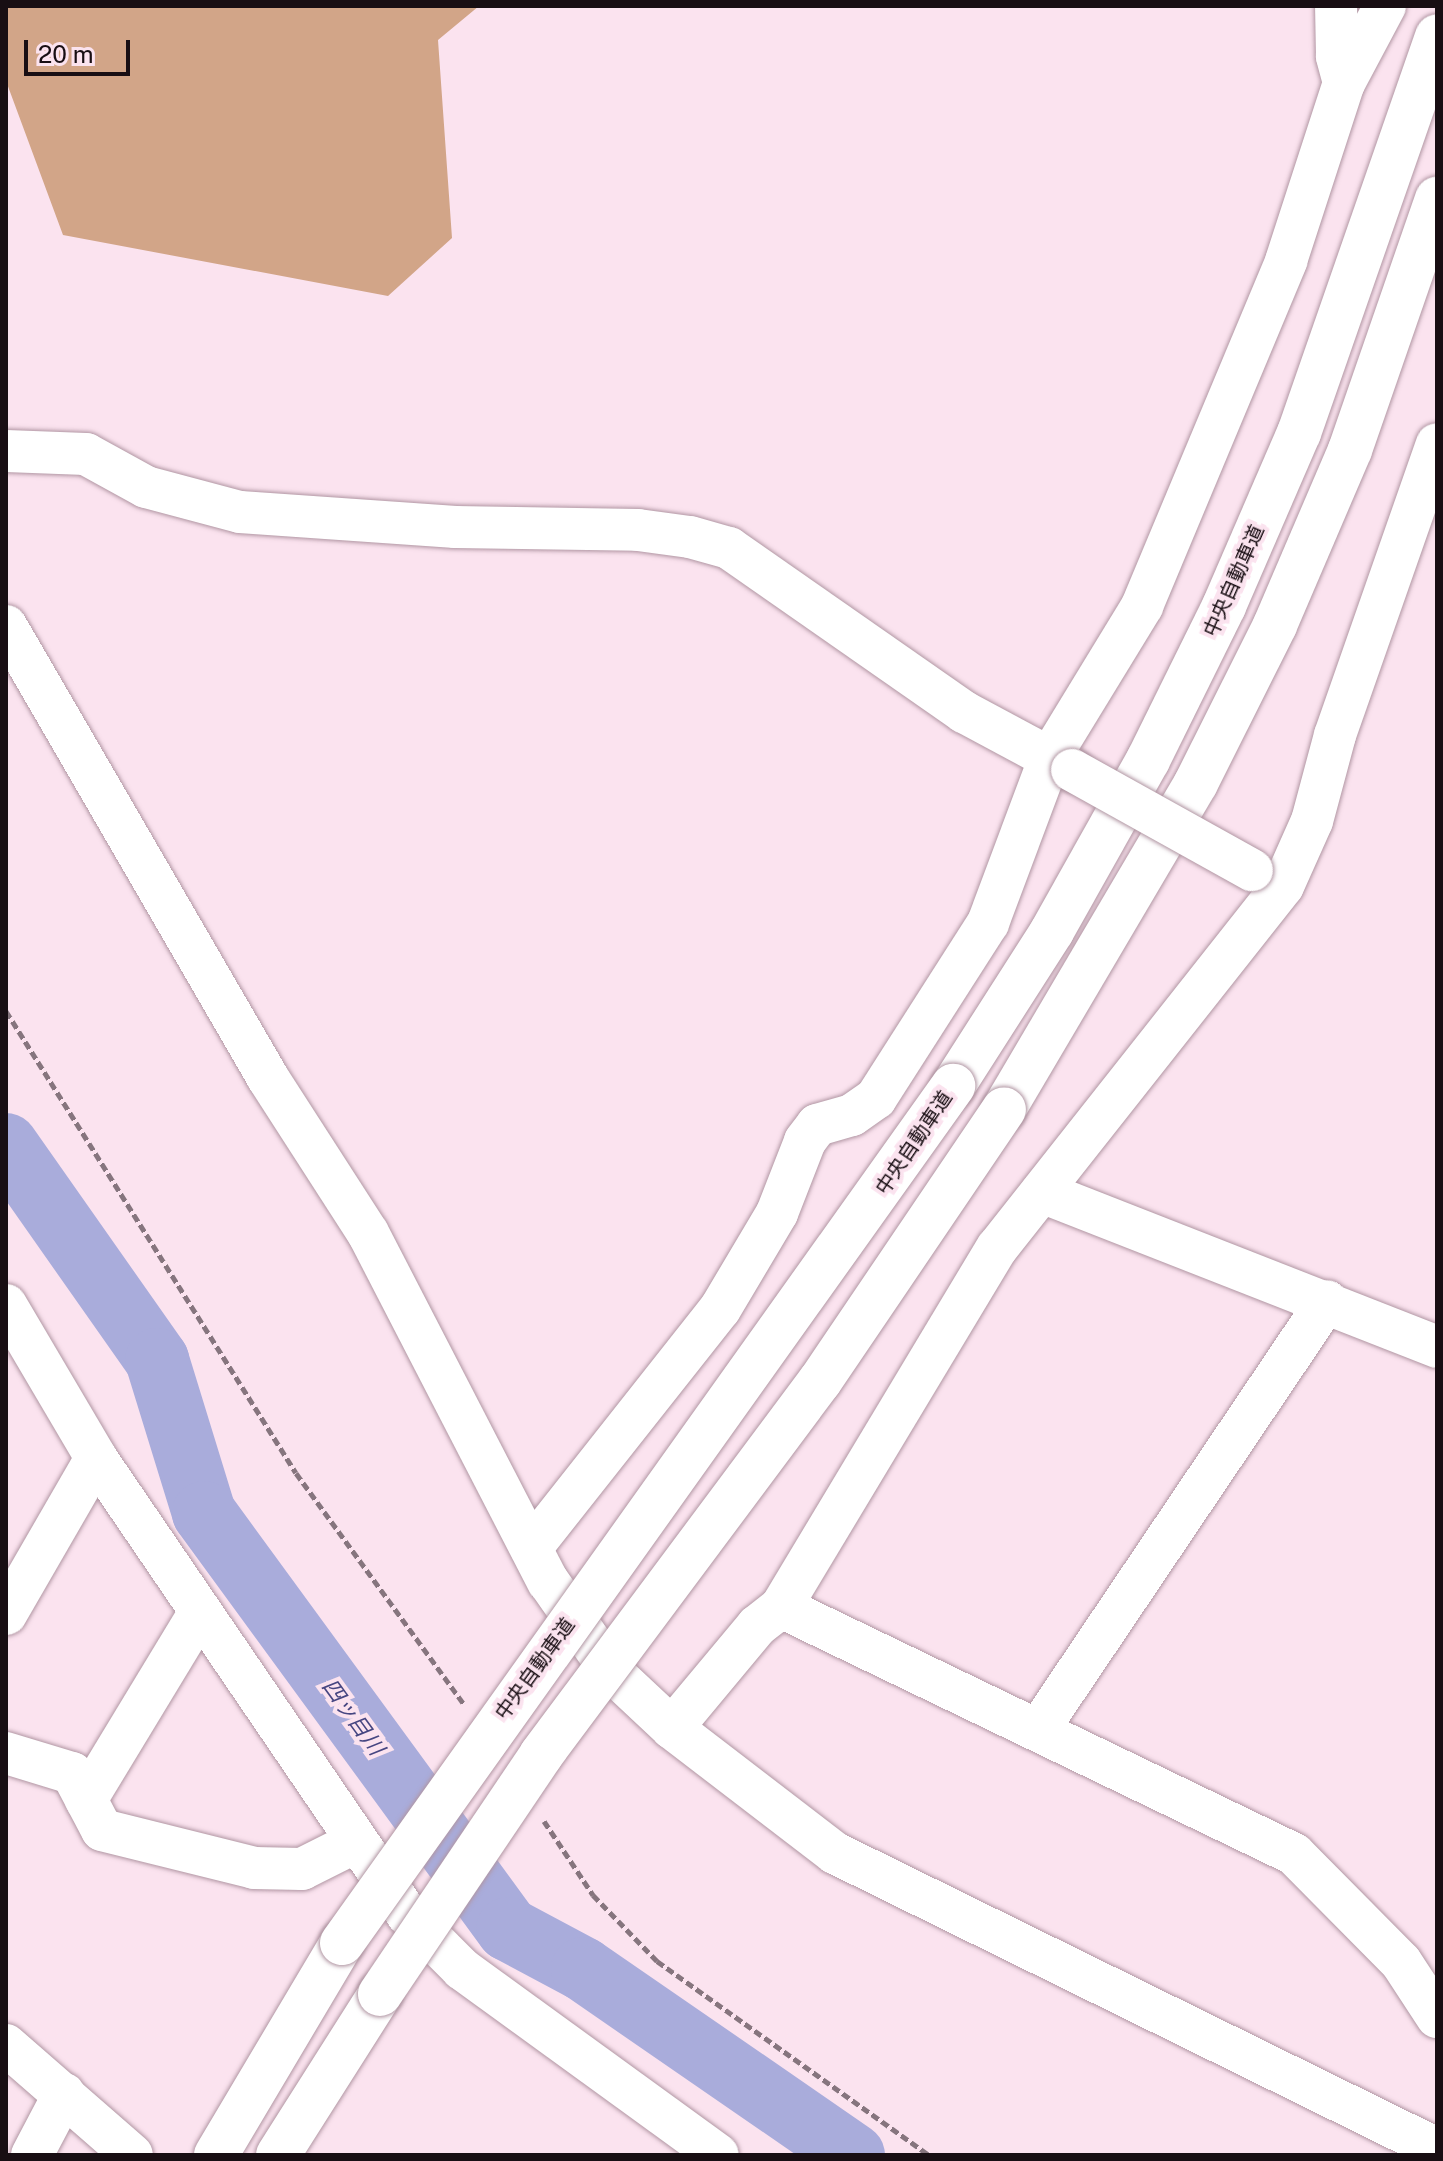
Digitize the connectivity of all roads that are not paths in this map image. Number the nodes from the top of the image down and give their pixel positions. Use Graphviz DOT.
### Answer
graph roads {
  1 [pos="1336,6"];
  2 [pos="1385,6"];
  3 [pos="1437,36"];
  4 [pos="1344,83"];
  5 [pos="1437,199"];
  6 [pos="1437,444"];
  7 [pos="6,451"];
  8 [pos="1427,500"];
  9 [pos="6,626"];
  10 [pos="1061,763"];
  11 [pos="1267,878"];
  12 [pos="1042,1192"];
  13 [pos="1327,1301"];
  14 [pos="6,1305"];
  15 [pos="1437,1347"];
  16 [pos="96,1458"];
  17 [pos="531,1548"];
  18 [pos="781,1607"];
  19 [pos="200,1612"];
  20 [pos="6,1614"];
  21 [pos="672,1728"];
  22 [pos="1038,1730"];
  23 [pos="6,1753"];
  24 [pos="86,1800"];
  25 [pos="354,1843"];
  26 [pos="1437,2017"];
  27 [pos="6,2045"];
  28 [pos="64,2094"];
  29 [pos="1437,2149"];
  30 [pos="32,2155"];
  31 [pos="132,2155"];
  32 [pos="216,2155"];
  33 [pos="278,2155"];
  34 [pos="718,2155"];
  1 -- 4 [label="street"];
  2 -- 4 [label="street"];
  3 -- 32 [label="highway, 中央自動車道, bridge"];
  4 -- 10 [label="street"];
  5 -- 33 [label="highway, bridge"];
  6 -- 8 [label="street"];
  7 -- 10 [label="street"];
  8 -- 11 [label="street"];
  9 -- 17 [label="street"];
  10 -- 11 [label="street, bridge"];
  10 -- 17 [label="street"];
  11 -- 12 [label="street"];
  12 -- 13 [label="street"];
  12 -- 18 [label="street"];
  13 -- 15 [label="street"];
  13 -- 22 [label="street"];
  14 -- 16 [label="street"];
  16 -- 19 [label="street"];
  16 -- 20 [label="street"];
  17 -- 21 [label="street"];
  18 -- 21 [label="street"];
  18 -- 22 [label="street"];
  19 -- 24 [label="street"];
  19 -- 25 [label="street"];
  21 -- 29 [label="street"];
  22 -- 26 [label="street"];
  23 -- 24 [label="street"];
  24 -- 25 [label="street"];
  25 -- 34 [label="street"];
  27 -- 28 [label="street"];
  28 -- 30 [label="street"];
  28 -- 31 [label="street"];
}
